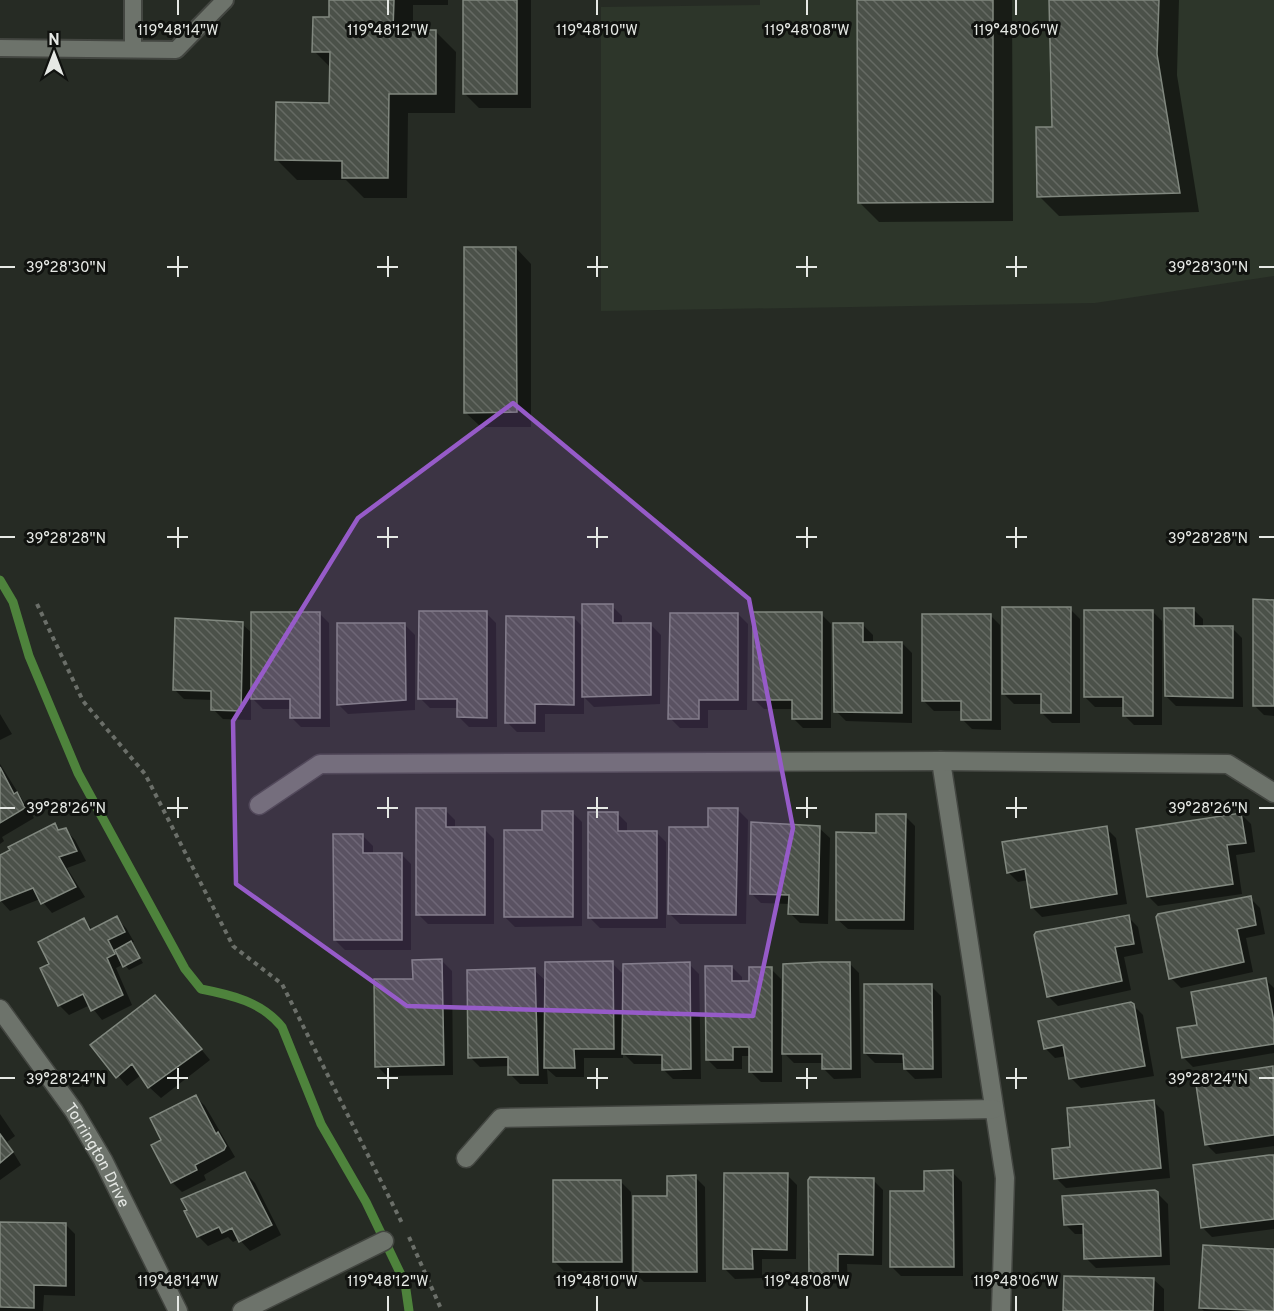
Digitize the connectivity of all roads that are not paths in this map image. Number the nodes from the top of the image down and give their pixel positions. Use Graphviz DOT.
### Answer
graph roads {
  1 [pos="133,0"];
  2 [pos="225,0"];
  3 [pos="0,48"];
  4 [pos="133,49"];
  5 [pos="940,761"];
  6 [pos="1274,793"];
  7 [pos="259,805"];
  8 [pos="0,1009"];
  9 [pos="994,1109"];
  10 [pos="466,1158"];
  11 [pos="384,1241"];
  12 [pos="178,1311"];
  13 [pos="242,1311"];
  14 [pos="1001,1311"];
  1 -- 4 [label="lane"];
  2 -- 4 [label="lane"];
  3 -- 4 [label="lane"];
  5 -- 6 [label="street"];
  5 -- 7 [label="street"];
  5 -- 9 [label="street"];
  8 -- 12 [label="street, Torrington Drive"];
  9 -- 10 [label="street"];
  9 -- 14 [label="street"];
  11 -- 13 [label="street"];
}
